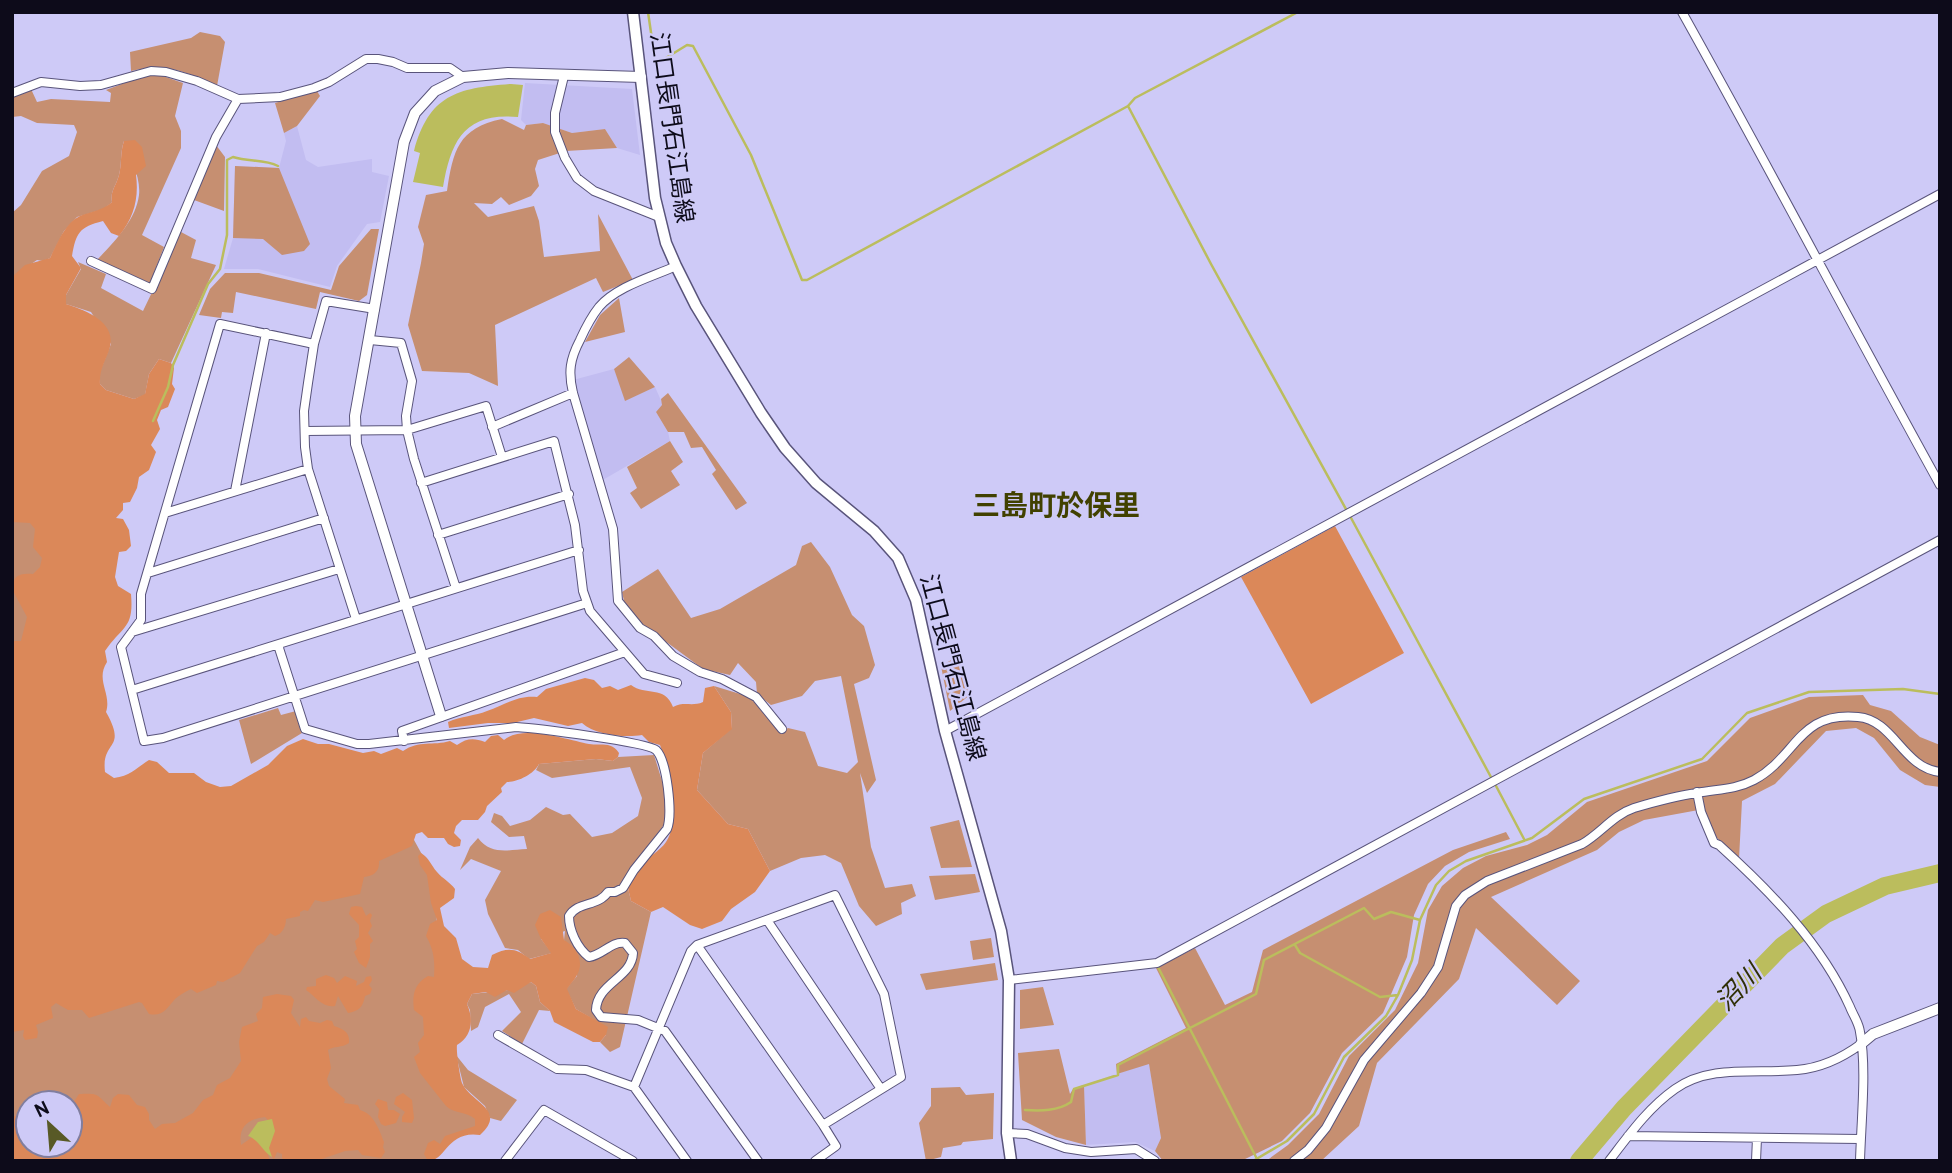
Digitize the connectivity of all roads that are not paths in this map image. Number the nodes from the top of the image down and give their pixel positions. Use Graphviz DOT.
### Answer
graph roads {
  1 [pos="633,12"];
  2 [pos="1682,12"];
  3 [pos="564,76"];
  4 [pos="463,77"];
  5 [pos="641,77"];
  6 [pos="12,93"];
  7 [pos="237,99"];
  8 [pos="1940,194"];
  9 [pos="659,217"];
  10 [pos="1819,259"];
  11 [pos="92,261"];
  12 [pos="676,266"];
  13 [pos="375,309"];
  14 [pos="266,333"];
  15 [pos="370,340"];
  16 [pos="314,344"];
  17 [pos="573,393"];
  18 [pos="492,427"];
  19 [pos="407,430"];
  20 [pos="304,431"];
  21 [pos="356,431"];
  22 [pos="502,457"];
  23 [pos="308,469"];
  24 [pos="421,483"];
  25 [pos="1940,485"];
  26 [pos="235,491"];
  27 [pos="569,494"];
  28 [pos="164,513"];
  29 [pos="324,518"];
  30 [pos="438,535"];
  31 [pos="1940,540"];
  32 [pos="579,550"];
  33 [pos="339,569"];
  34 [pos="148,573"];
  35 [pos="456,588"];
  36 [pos="587,603"];
  37 [pos="405,606"];
  38 [pos="356,619"];
  39 [pos="132,632"];
  40 [pos="278,645"];
  41 [pos="625,652"];
  42 [pos="423,657"];
  43 [pos="677,683"];
  44 [pos="132,690"];
  45 [pos="295,697"];
  46 [pos="441,716"];
  47 [pos="782,729"];
  48 [pos="945,731"];
  49 [pos="404,741"];
  50 [pos="1940,772"];
  51 [pos="1697,792"];
  52 [pos="767,920"];
  53 [pos="697,946"];
  54 [pos="1009,980"];
  55 [pos="1940,1007"];
  56 [pos="658,1027"];
  57 [pos="498,1035"];
  58 [pos="1861,1044"];
  59 [pos="634,1087"];
  60 [pos="881,1089"];
  61 [pos="823,1125"];
  62 [pos="1007,1133"];
  63 [pos="1628,1136"];
  64 [pos="1757,1138"];
  65 [pos="1860,1139"];
  66 [pos="505,1161"];
  67 [pos="633,1161"];
  68 [pos="687,1161"];
  69 [pos="758,1161"];
  70 [pos="815,1161"];
  71 [pos="1011,1161"];
  72 [pos="1155,1161"];
  73 [pos="1294,1161"];
  74 [pos="1609,1161"];
  75 [pos="1756,1161"];
  76 [pos="1860,1161"];
  1 -- 5 [label="main road, 江口長門石江島線"];
  2 -- 10 [label="street"];
  3 -- 4 [label="street"];
  3 -- 5 [label="street"];
  3 -- 9 [label="street"];
  4 -- 7 [label="street"];
  4 -- 13 [label="street"];
  5 -- 9 [label="main road, 江口長門石江島線"];
  6 -- 7 [label="street"];
  7 -- 11 [label="street"];
  8 -- 10 [label="street"];
  9 -- 12 [label="main road, 江口長門石江島線"];
  10 -- 25 [label="street"];
  10 -- 48 [label="street"];
  12 -- 17 [label="street"];
  12 -- 48 [label="main road, 江口長門石江島線"];
  13 -- 15 [label="street"];
  13 -- 16 [label="street"];
  14 -- 16 [label="street"];
  14 -- 26 [label="street"];
  14 -- 28 [label="street"];
  15 -- 19 [label="street"];
  15 -- 21 [label="street"];
  16 -- 20 [label="street"];
  17 -- 18 [label="street"];
  17 -- 47 [label="street"];
  18 -- 19 [label="street"];
  18 -- 22 [label="street"];
  19 -- 21 [label="street"];
  19 -- 24 [label="street"];
  20 -- 21 [label="street"];
  20 -- 23 [label="street"];
  21 -- 37 [label="street"];
  22 -- 24 [label="street"];
  22 -- 27 [label="street"];
  23 -- 26 [label="street"];
  23 -- 29 [label="street"];
  24 -- 30 [label="street"];
  26 -- 28 [label="street"];
  27 -- 30 [label="street"];
  27 -- 32 [label="street"];
  28 -- 34 [label="street"];
  29 -- 33 [label="street"];
  29 -- 34 [label="street"];
  30 -- 35 [label="street"];
  31 -- 54 [label="street"];
  32 -- 35 [label="street"];
  32 -- 36 [label="street"];
  33 -- 38 [label="street"];
  33 -- 39 [label="street"];
  34 -- 39 [label="street"];
  35 -- 37 [label="street"];
  36 -- 41 [label="street"];
  36 -- 42 [label="street"];
  37 -- 38 [label="street"];
  37 -- 42 [label="street"];
  38 -- 40 [label="street"];
  39 -- 44 [label="street"];
  40 -- 44 [label="street"];
  40 -- 45 [label="street"];
  41 -- 43 [label="street"];
  41 -- 46 [label="street"];
  42 -- 45 [label="street"];
  42 -- 46 [label="street"];
  44 -- 45 [label="street"];
  45 -- 49 [label="street"];
  46 -- 49 [label="street"];
  48 -- 54 [label="main road, 江口長門石江島線"];
  49 -- 56 [label="street"];
  50 -- 51 [label="street"];
  51 -- 58 [label="street"];
  51 -- 73 [label="street"];
  52 -- 53 [label="street"];
  52 -- 60 [label="street"];
  52 -- 60 [label="street"];
  53 -- 56 [label="street"];
  53 -- 61 [label="street"];
  54 -- 62 [label="main road, 江口長門石江島線"];
  55 -- 58 [label="street"];
  56 -- 59 [label="street"];
  56 -- 69 [label="street"];
  57 -- 59 [label="street"];
  58 -- 63 [label="street"];
  58 -- 65 [label="street"];
  59 -- 68 [label="street"];
  60 -- 61 [label="street"];
  61 -- 70 [label="street"];
  62 -- 71 [label="main road, 江口長門石江島線"];
  62 -- 72 [label="street"];
  63 -- 64 [label="street"];
  63 -- 74 [label="street"];
  64 -- 65 [label="street"];
  64 -- 75 [label="street"];
  65 -- 76 [label="street"];
  66 -- 67 [label="street"];
}
